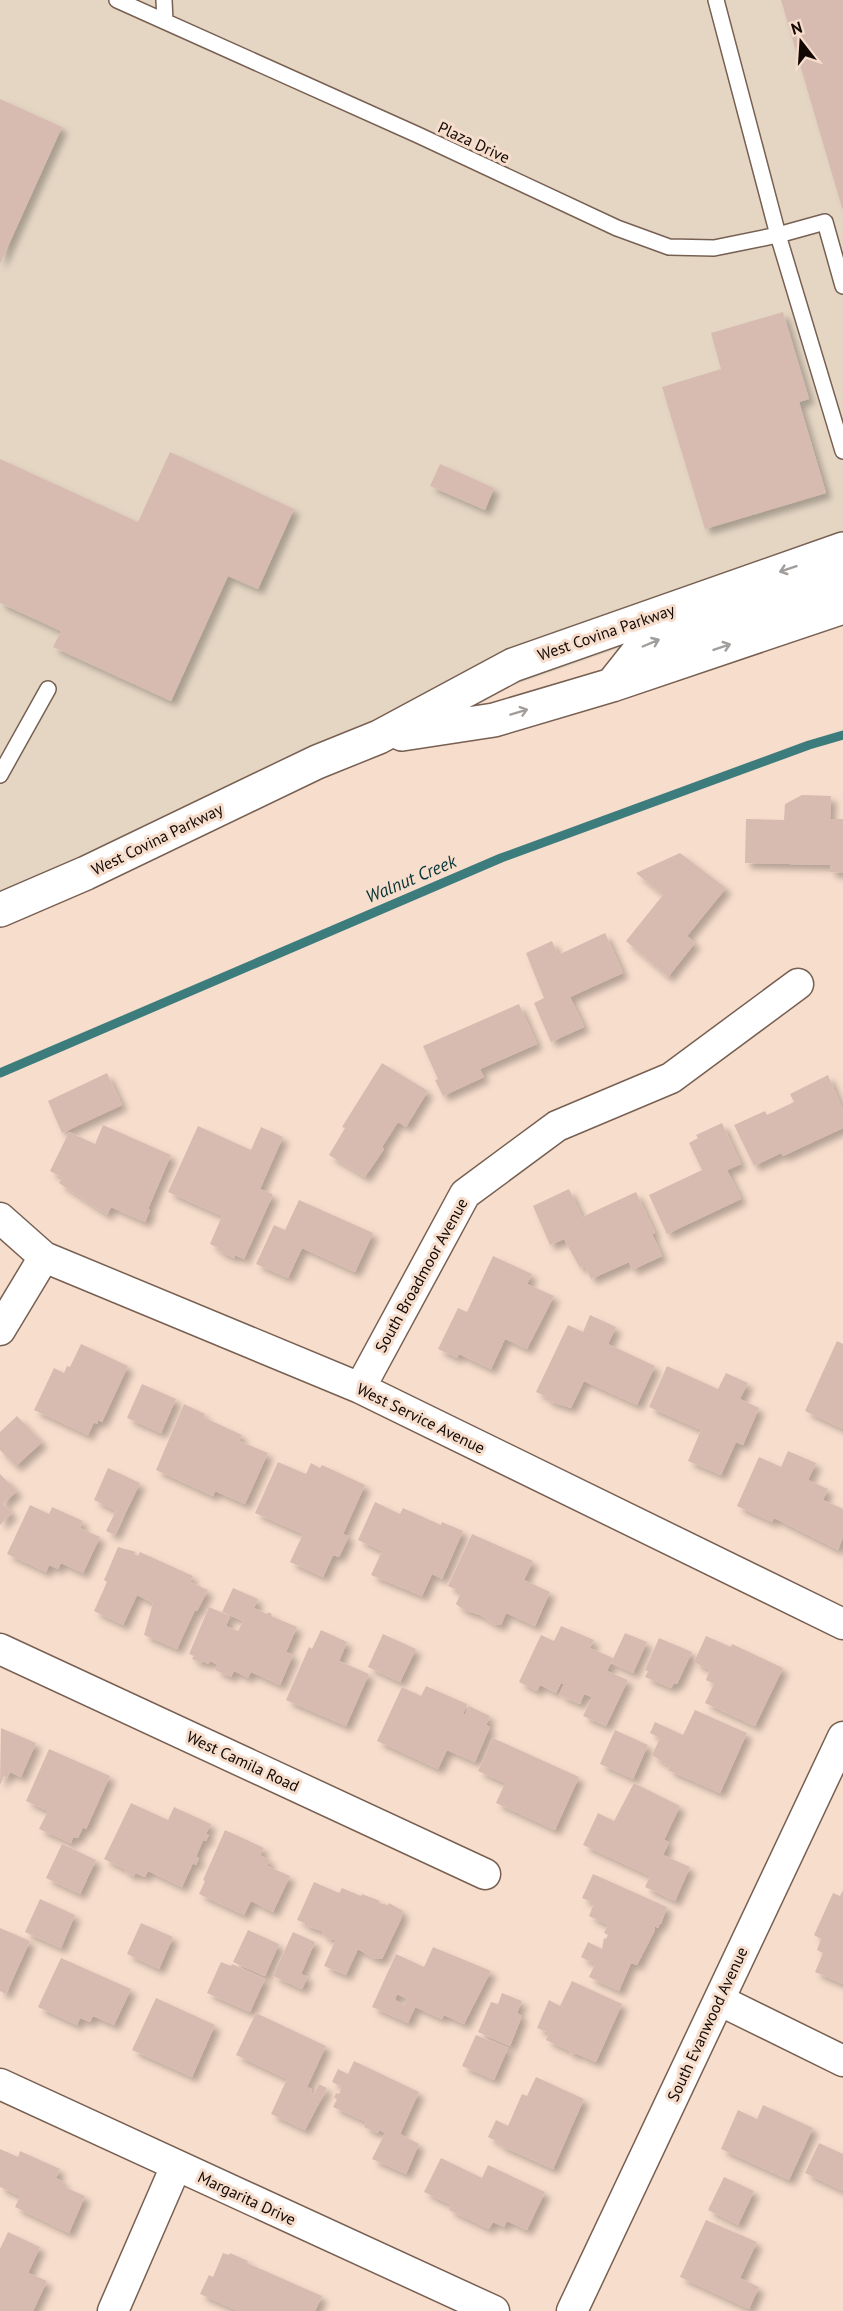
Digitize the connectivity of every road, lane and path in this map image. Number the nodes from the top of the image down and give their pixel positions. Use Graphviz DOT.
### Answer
graph roads {
  1 [pos="117,0"];
  2 [pos="164,0"];
  3 [pos="716,0"];
  4 [pos="165,21"];
  5 [pos="778,235"];
  6 [pos="843,286"];
  7 [pos="843,451"];
  8 [pos="843,549"];
  9 [pos="843,574"];
  10 [pos="843,607"];
  11 [pos="513,665"];
  12 [pos="612,685"];
  13 [pos="48,689"];
  14 [pos="431,730"];
  15 [pos="379,737"];
  16 [pos="0,775"];
  17 [pos="0,910"];
  18 [pos="798,984"];
  19 [pos="0,1218"];
  20 [pos="44,1257"];
  21 [pos="0,1330"];
  22 [pos="360,1388"];
  23 [pos="843,1624"];
  24 [pos="0,1649"];
  25 [pos="843,1737"];
  26 [pos="485,1874"];
  27 [pos="719,2000"];
  28 [pos="843,2061"];
  29 [pos="0,2084"];
  30 [pos="176,2166"];
  31 [pos="113,2311"];
  32 [pos="494,2311"];
  33 [pos="572,2311"];
  1 -- 4 [label="lane, Plaza Drive"];
  2 -- 4 [label="lane"];
  3 -- 5 [label="lane"];
  4 -- 5 [label="lane, Plaza Drive"];
  5 -- 6 [label="lane, Plaza Drive"];
  5 -- 7 [label="lane"];
  8 -- 11 [label="street, West Covina Parkway, one-way"];
  12 -- 9 [label="street, one-way"];
  12 -- 10 [label="street, West Covina Parkway, one-way"];
  11 -- 14 [label="street"];
  11 -- 15 [label="street, West Covina Parkway"];
  14 -- 12 [label="street, West Covina Parkway, one-way"];
  13 -- 16 [label="lane"];
  14 -- 15 [label="street, West Covina Parkway"];
  15 -- 17 [label="street, West Covina Parkway"];
  18 -- 22 [label="street, South Broadmoor Avenue"];
  19 -- 20 [label="street, West Service Avenue"];
  20 -- 21 [label="street"];
  20 -- 22 [label="street, West Service Avenue"];
  22 -- 23 [label="street, West Service Avenue"];
  24 -- 26 [label="street, West Camila Road"];
  25 -- 27 [label="street, South Evanwood Avenue"];
  27 -- 28 [label="street"];
  27 -- 33 [label="street, South Evanwood Avenue"];
  29 -- 30 [label="street, Margarita Drive"];
  30 -- 31 [label="street"];
  30 -- 32 [label="street, Margarita Drive"];
}
